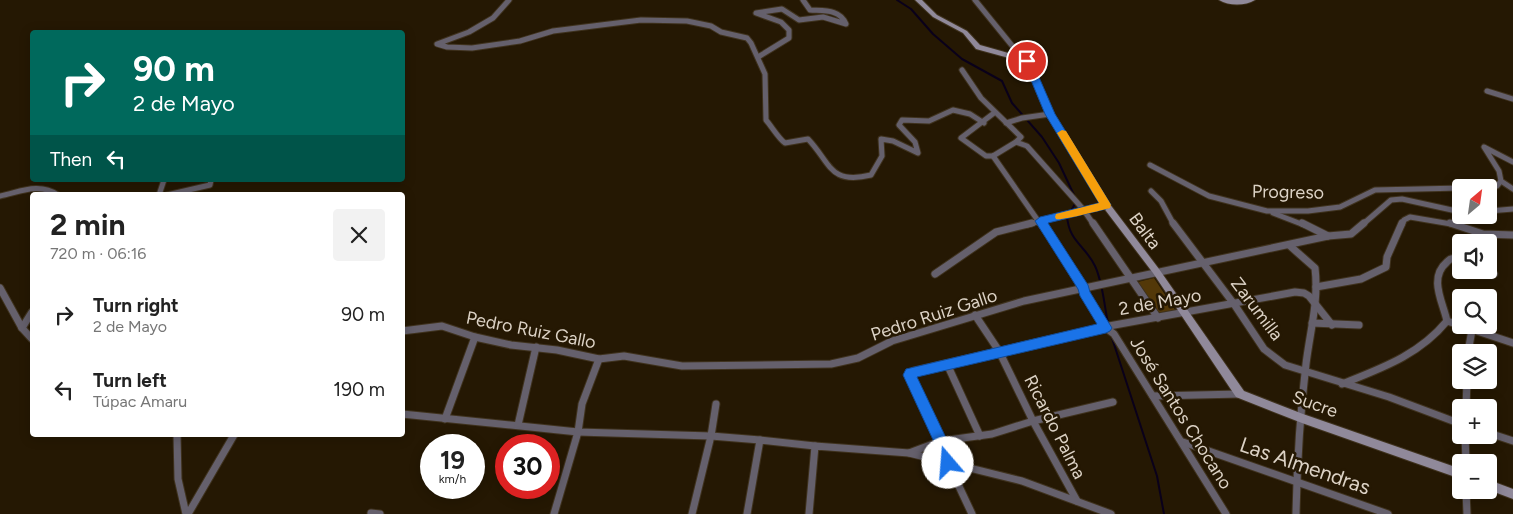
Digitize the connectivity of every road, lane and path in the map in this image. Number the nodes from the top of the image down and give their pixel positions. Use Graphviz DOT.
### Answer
graph roads {
  1 [pos="509,0"];
  2 [pos="803,0"];
  3 [pos="918,0"];
  4 [pos="975,0"];
  5 [pos="1222,0"];
  6 [pos="1252,0"];
  7 [pos="758,57"];
  8 [pos="1022,58"];
  9 [pos="962,70"];
  10 [pos="1487,91"];
  11 [pos="1513,99"];
  12 [pos="994,113"];
  13 [pos="1050,114"];
  14 [pos="984,123"];
  15 [pos="1006,123"];
  16 [pos="974,129"];
  17 [pos="1016,142"];
  18 [pos="993,156"];
  19 [pos="1513,162"];
  20 [pos="1150,165"];
  21 [pos="1501,181"];
  22 [pos="210,182"];
  23 [pos="1498,185"];
  24 [pos="1452,188"];
  25 [pos="1513,189"];
  26 [pos="1152,191"];
  27 [pos="55,192"];
  28 [pos="181,192"];
  29 [pos="3,196"];
  30 [pos="0,203"];
  31 [pos="1106,205"];
  32 [pos="1083,209"];
  33 [pos="1513,209"];
  34 [pos="1452,210"];
  35 [pos="1498,210"];
  36 [pos="1267,211"];
  37 [pos="1040,221"];
  38 [pos="1513,235"];
  39 [pos="1328,236"];
  40 [pos="1289,245"];
  41 [pos="1452,258"];
  42 [pos="1204,263"];
  43 [pos="1156,271"];
  44 [pos="935,274"];
  45 [pos="1130,276"];
  46 [pos="1316,287"];
  47 [pos="0,288"];
  48 [pos="1084,288"];
  49 [pos="1234,304"];
  50 [pos="1316,307"];
  51 [pos="1182,313"];
  52 [pos="30,315"];
  53 [pos="975,315"];
  54 [pos="1158,318"];
  55 [pos="1447,321"];
  56 [pos="1312,323"];
  57 [pos="1452,323"];
  58 [pos="1332,324"];
  59 [pos="1358,325"];
  60 [pos="22,328"];
  61 [pos="1108,329"];
  62 [pos="405,331"];
  63 [pos="1485,334"];
  64 [pos="30,337"];
  65 [pos="475,337"];
  66 [pos="1513,343"];
  67 [pos="536,348"];
  68 [pos="999,351"];
  69 [pos="598,359"];
  70 [pos="946,364"];
  71 [pos="1305,372"];
  72 [pos="1342,384"];
  73 [pos="1240,394"];
  74 [pos="1153,396"];
  75 [pos="1113,402"];
  76 [pos="716,404"];
  77 [pos="405,414"];
  78 [pos="1302,418"];
  79 [pos="445,419"];
  80 [pos="1033,421"];
  81 [pos="1452,421"];
  82 [pos="518,425"];
  83 [pos="578,432"];
  84 [pos="711,436"];
  85 [pos="980,436"];
  86 [pos="1497,436"];
  87 [pos="177,437"];
  88 [pos="233,437"];
  89 [pos="760,440"];
  90 [pos="1513,441"];
  91 [pos="941,442"];
  92 [pos="1183,442"];
  93 [pos="815,446"];
  94 [pos="909,453"];
  95 [pos="948,463"];
  96 [pos="1452,471"];
  97 [pos="1296,482"];
  98 [pos="1497,488"];
  99 [pos="1513,494"];
  100 [pos="1466,499"];
  101 [pos="1077,501"];
  102 [pos="187,514"];
  103 [pos="554,514"];
  104 [pos="692,514"];
  105 [pos="747,514"];
  106 [pos="809,514"];
  107 [pos="972,514"];
  108 [pos="1111,514"];
  109 [pos="1226,514"];
  110 [pos="1296,514"];
  111 [pos="1388,514"];
  112 [pos="1467,514"];
  1 -- 7 [label="street"];
  2 -- 7 [label="street"];
  3 -- 8 [label="street"];
  4 -- 8 [label="street"];
  5 -- 6 [label="street"];
  7 -- 14 [label="street"];
  8 -- 13 [label="street, Balta"];
  9 -- 12 [label="street"];
  10 -- 11 [label="street"];
  12 -- 14 [label="street"];
  12 -- 15 [label="street"];
  13 -- 15 [label="street"];
  13 -- 31 [label="street, Balta"];
  14 -- 16 [label="street"];
  15 -- 17 [label="street"];
  16 -- 18 [label="street"];
  17 -- 18 [label="street"];
  17 -- 32 [label="street"];
  18 -- 37 [label="street, José Santos Chocano"];
  19 -- 21 [label="street"];
  20 -- 36 [label="street, Progreso"];
  21 -- 23 [label="street"];
  21 -- 25 [label="street"];
  22 -- 28 [label="street"];
  24 -- 36 [label="street, Progreso"];
  26 -- 42 [label="street, Zarumilla"];
  27 -- 29 [label="street"];
  29 -- 30 [label="street"];
  31 -- 32 [label="street"];
  31 -- 43 [label="street, Balta"];
  32 -- 37 [label="street"];
  32 -- 45 [label="street"];
  33 -- 35 [label="street"];
  34 -- 39 [label="street, Pedro Ruiz Gallo"];
  36 -- 39 [label="street"];
  37 -- 44 [label="street"];
  37 -- 48 [label="street, José Santos Chocano"];
  38 -- 46 [label="street"];
  39 -- 40 [label="street, Pedro Ruiz Gallo"];
  40 -- 42 [label="street, Pedro Ruiz Gallo"];
  40 -- 46 [label="street"];
  41 -- 55 [label="street"];
  42 -- 43 [label="street, Pedro Ruiz Gallo"];
  42 -- 49 [label="street, Zarumilla"];
  43 -- 45 [label="street, Pedro Ruiz Gallo"];
  43 -- 51 [label="street, Balta"];
  45 -- 48 [label="street, Pedro Ruiz Gallo"];
  45 -- 54 [label="street"];
  46 -- 50 [label="street"];
  47 -- 60 [label="street"];
  48 -- 53 [label="street, Pedro Ruiz Gallo"];
  48 -- 61 [label="street, José Santos Chocano"];
  49 -- 50 [label="street, 2 de Mayo"];
  49 -- 51 [label="street, 2 de Mayo"];
  49 -- 71 [label="street, Zarumilla"];
  50 -- 56 [label="street"];
  50 -- 58 [label="street, 2 de Mayo"];
  51 -- 54 [label="street, 2 de Mayo"];
  51 -- 73 [label="street, Balta"];
  52 -- 60 [label="street"];
  53 -- 68 [label="street, Ricardo Palma"];
  53 -- 69 [label="street, Pedro Ruiz Gallo"];
  54 -- 61 [label="street, 2 de Mayo"];
  55 -- 57 [label="street"];
  55 -- 72 [label="street"];
  56 -- 58 [label="street"];
  56 -- 71 [label="street"];
  58 -- 59 [label="street"];
  60 -- 64 [label="street"];
  61 -- 68 [label="street, 2 de Mayo"];
  61 -- 74 [label="street, José Santos Chocano"];
  62 -- 65 [label="street, Pedro Ruiz Gallo"];
  63 -- 66 [label="street"];
  65 -- 67 [label="street, Pedro Ruiz Gallo"];
  65 -- 79 [label="street"];
  67 -- 69 [label="street, Pedro Ruiz Gallo"];
  67 -- 82 [label="street"];
  68 -- 70 [label="street, 2 de Mayo"];
  68 -- 80 [label="street, Ricardo Palma"];
  69 -- 83 [label="street"];
  70 -- 85 [label="street"];
  70 -- 91 [label="street, 2 de Mayo"];
  71 -- 72 [label="street, Zarumilla"];
  71 -- 78 [label="street"];
  72 -- 81 [label="street, Zarumilla"];
  73 -- 74 [label="street, Sucre"];
  73 -- 78 [label="street, Sucre"];
  74 -- 92 [label="street, José Santos Chocano"];
  75 -- 80 [label="street"];
  76 -- 84 [label="street"];
  77 -- 79 [label="street"];
  78 -- 96 [label="street, Sucre"];
  78 -- 97 [label="street"];
  79 -- 82 [label="street"];
  80 -- 85 [label="street"];
  80 -- 101 [label="street, Ricardo Palma"];
  82 -- 83 [label="street"];
  83 -- 84 [label="street"];
  83 -- 103 [label="street"];
  84 -- 89 [label="street"];
  84 -- 104 [label="street"];
  85 -- 91 [label="street"];
  86 -- 90 [label="street"];
  87 -- 102 [label="street"];
  88 -- 102 [label="street"];
  89 -- 93 [label="street"];
  89 -- 105 [label="street"];
  91 -- 94 [label="street"];
  91 -- 95 [label="street"];
  92 -- 97 [label="street, Las Almendras"];
  92 -- 109 [label="street, José Santos Chocano"];
  93 -- 94 [label="street"];
  93 -- 106 [label="street"];
  94 -- 95 [label="street"];
  95 -- 101 [label="street"];
  95 -- 107 [label="street"];
  97 -- 110 [label="street"];
  97 -- 111 [label="street, Las Almendras"];
  98 -- 99 [label="street"];
  100 -- 112 [label="street"];
  101 -- 108 [label="street"];
}
